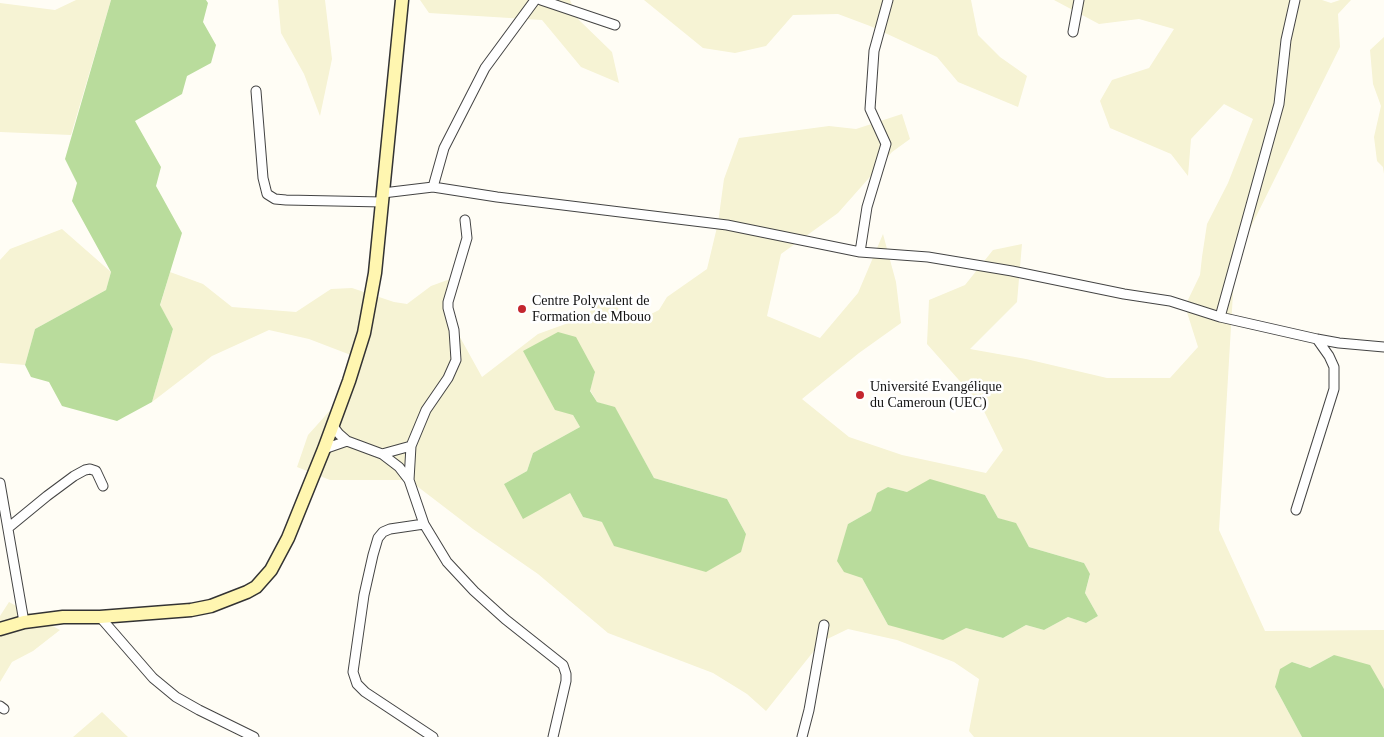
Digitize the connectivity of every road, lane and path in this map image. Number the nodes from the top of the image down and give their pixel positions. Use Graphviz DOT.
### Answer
graph roads {
  1 [pos="402,0"];
  2 [pos="535,0"];
  3 [pos="541,0"];
  4 [pos="888,0"];
  5 [pos="1079,0"];
  6 [pos="1295,0"];
  7 [pos="616,25"];
  8 [pos="1073,32"];
  9 [pos="256,91"];
  10 [pos="433,187"];
  11 [pos="383,198"];
  12 [pos="465,220"];
  13 [pos="860,252"];
  14 [pos="1220,317"];
  15 [pos="1317,339"];
  16 [pos="1384,348"];
  17 [pos="332,425"];
  18 [pos="347,441"];
  19 [pos="411,446"];
  20 [pos="324,449"];
  21 [pos="382,454"];
  22 [pos="409,480"];
  23 [pos="0,482"];
  24 [pos="103,486"];
  25 [pos="1296,510"];
  26 [pos="424,524"];
  27 [pos="8,528"];
  28 [pos="100,617"];
  29 [pos="24,622"];
  30 [pos="824,626"];
  31 [pos="0,629"];
  32 [pos="254,737"];
  33 [pos="433,737"];
  34 [pos="553,737"];
  35 [pos="802,737"];
  1 -- 11 [label="street"];
  2 -- 10 [label="street"];
  3 -- 7 [label="street"];
  4 -- 13 [label="street"];
  5 -- 8 [label="street"];
  6 -- 14 [label="street"];
  9 -- 11 [label="street"];
  10 -- 11 [label="street"];
  10 -- 13 [label="street"];
  11 -- 17 [label="street"];
  12 -- 19 [label="street"];
  13 -- 14 [label="street"];
  14 -- 15 [label="street"];
  15 -- 16 [label="street"];
  15 -- 25 [label="street"];
  17 -- 18 [label="street"];
  17 -- 20 [label="street"];
  18 -- 20 [label="street"];
  18 -- 21 [label="street"];
  19 -- 21 [label="street"];
  19 -- 22 [label="street"];
  20 -- 28 [label="street"];
  21 -- 22 [label="street"];
  22 -- 26 [label="street"];
  23 -- 27 [label="street"];
  24 -- 27 [label="street"];
  26 -- 33 [label="street"];
  26 -- 34 [label="street"];
  27 -- 29 [label="street"];
  28 -- 29 [label="street"];
  28 -- 32 [label="street"];
  29 -- 31 [label="street"];
  30 -- 35 [label="street"];
}
